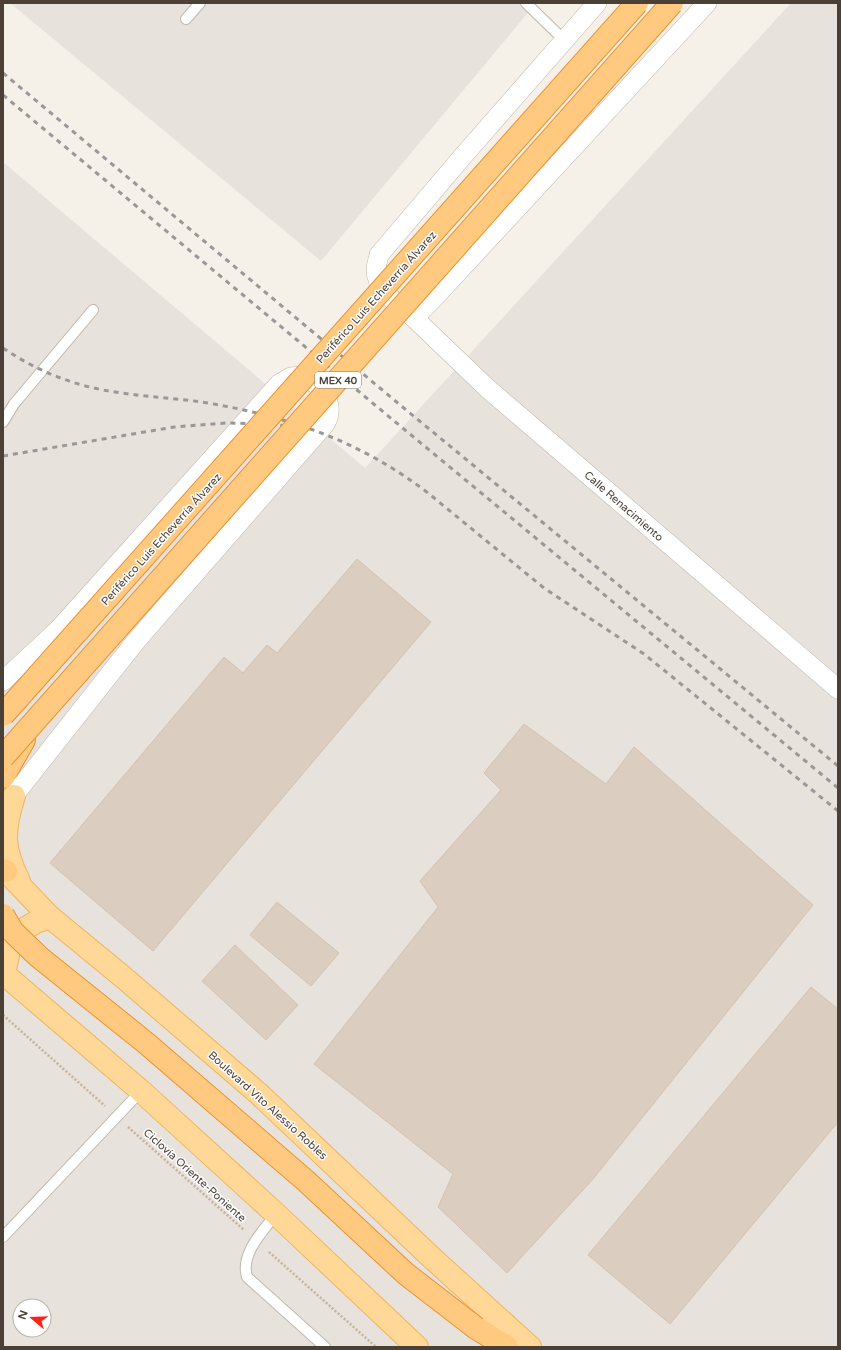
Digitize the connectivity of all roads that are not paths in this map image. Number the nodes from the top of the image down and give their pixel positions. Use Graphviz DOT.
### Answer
graph roads {
  1 [pos="200,3"];
  2 [pos="526,3"];
  3 [pos="637,3"];
  4 [pos="672,3"];
  5 [pos="707,3"];
  6 [pos="591,5"];
  7 [pos="186,19"];
  8 [pos="564,40"];
  9 [pos="93,310"];
  10 [pos="414,318"];
  11 [pos="3,422"];
  12 [pos="3,682"];
  13 [pos="838,689"];
  14 [pos="8,708"];
  15 [pos="36,720"];
  16 [pos="3,757"];
  17 [pos="3,778"];
  18 [pos="7,802"];
  19 [pos="4,870"];
  20 [pos="23,889"];
  21 [pos="3,915"];
  22 [pos="50,917"];
  23 [pos="3,974"];
  24 [pos="141,1091"];
  25 [pos="276,1214"];
  26 [pos="3,1237"];
  27 [pos="325,1347"];
  28 [pos="417,1347"];
  29 [pos="507,1347"];
  30 [pos="530,1347"];
  1 -- 7 [label="lane"];
  2 -- 8 [label="lane"];
  3 -- 14 [label="highway, Periférico Luis Echeverría Álvarez / MEX 40, bridge"];
  4 -- 15 [label="highway, MEX 40, bridge"];
  5 -- 10 [label="street"];
  6 -- 8 [label="street"];
  8 -- 10 [label="street, Calle Renacimiento"];
  9 -- 11 [label="lane"];
  10 -- 13 [label="street, Calle Renacimiento"];
  12 -- 18 [label="street"];
  15 -- 16 [label="highway, MEX 40, bridge"];
  15 -- 17 [label="highway, bridge"];
  18 -- 20 [label="main road"];
  19 -- 20 [label="main road, Boulevard Vito Alessio Robles"];
  20 -- 22 [label="main road, Boulevard Vito Alessio Robles"];
  21 -- 29 [label="highway, bridge"];
  22 -- 23 [label="main road"];
  22 -- 30 [label="main road, Boulevard Vito Alessio Robles"];
  23 -- 24 [label="main road"];
  24 -- 25 [label="main road"];
  24 -- 26 [label="lane"];
  25 -- 27 [label="lane"];
  25 -- 28 [label="main road"];
}
